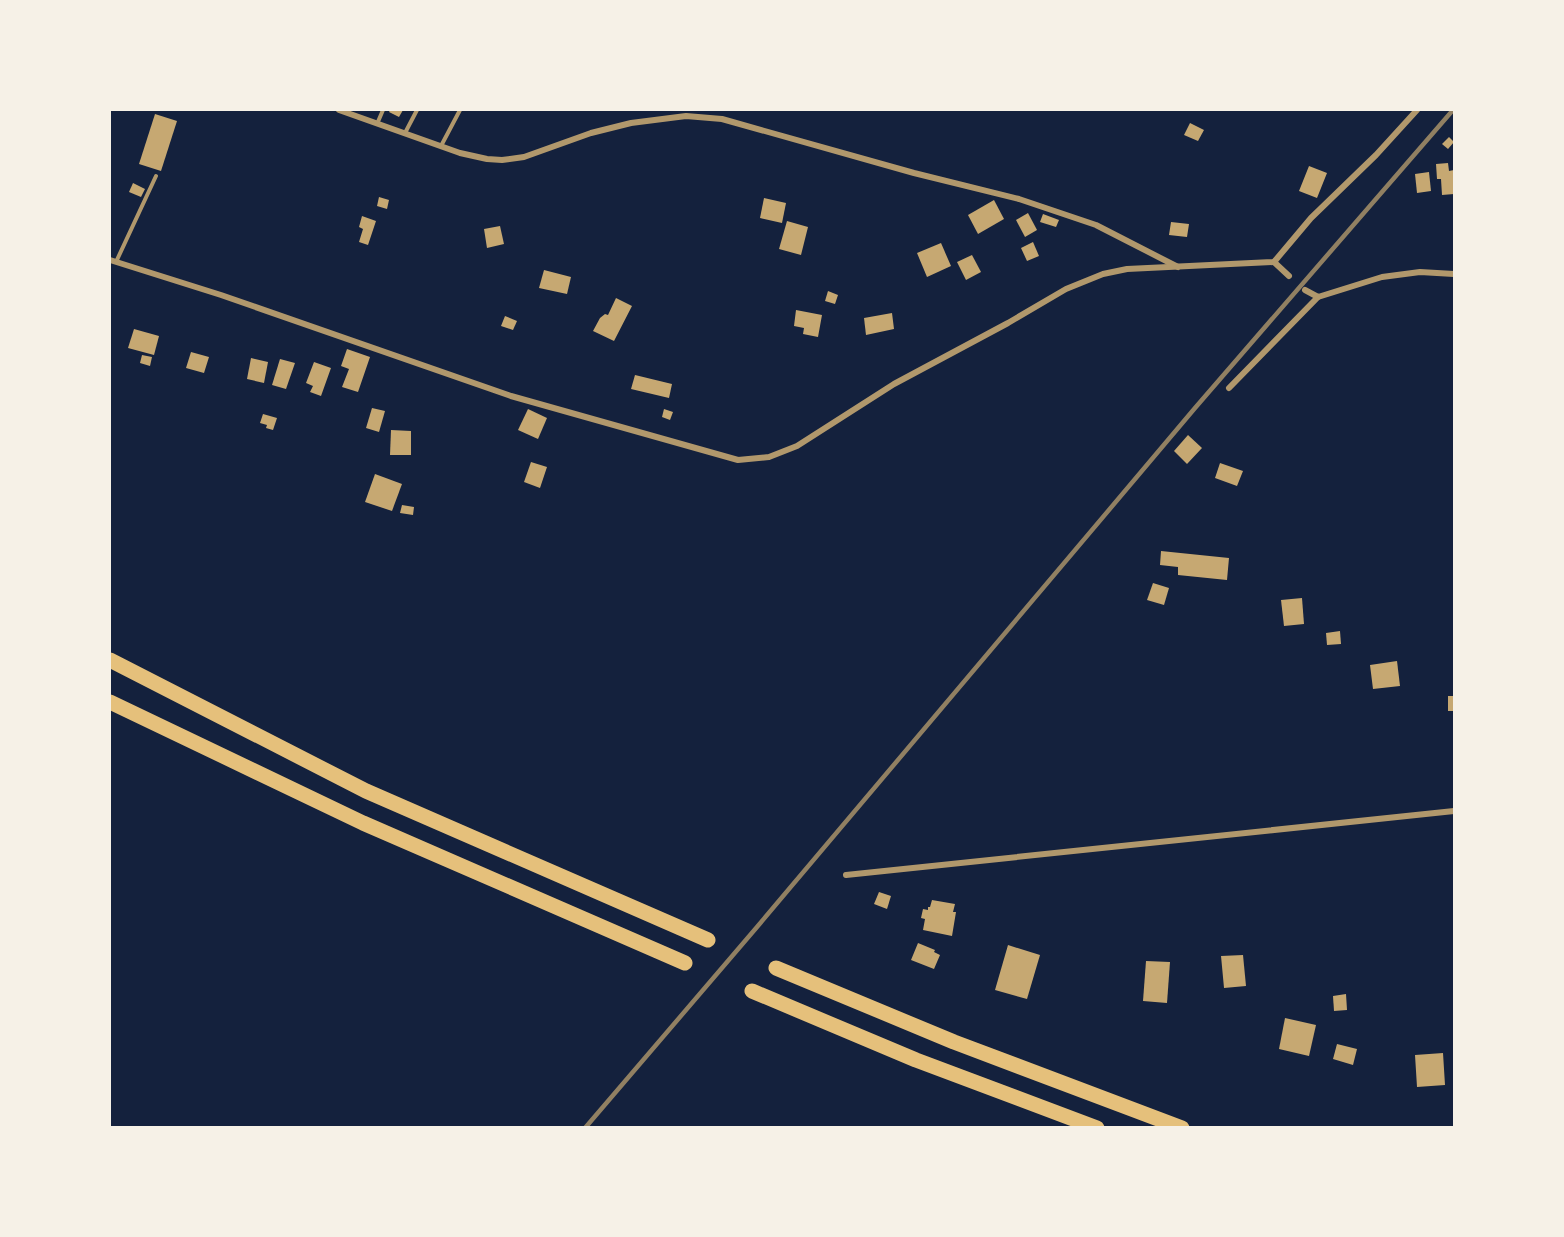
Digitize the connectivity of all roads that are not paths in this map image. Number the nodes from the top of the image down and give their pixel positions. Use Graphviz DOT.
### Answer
graph roads {
  1 [pos="339,110"];
  2 [pos="383,110"];
  3 [pos="417,110"];
  4 [pos="460,110"];
  5 [pos="1417,110"];
  6 [pos="376,124"];
  7 [pos="405,134"];
  8 [pos="441,147"];
  9 [pos="156,176"];
  10 [pos="113,261"];
  11 [pos="1274,262"];
  12 [pos="1178,267"];
  13 [pos="1455,274"];
  14 [pos="1289,276"];
  15 [pos="1305,290"];
  16 [pos="1318,297"];
  17 [pos="1230,388"];
  18 [pos="110,660"];
  19 [pos="110,702"];
  20 [pos="1455,811"];
  21 [pos="846,875"];
  22 [pos="708,940"];
  23 [pos="685,963"];
  24 [pos="776,968"];
  25 [pos="752,991"];
  26 [pos="1097,1128"];
  27 [pos="1182,1128"];
  1 -- 6 [label="street"];
  2 -- 6 [label="lane"];
  3 -- 7 [label="lane"];
  4 -- 8 [label="lane"];
  5 -- 11 [label="street"];
  6 -- 7 [label="street"];
  7 -- 8 [label="street"];
  8 -- 12 [label="street"];
  9 -- 10 [label="lane"];
  10 -- 12 [label="street"];
  11 -- 12 [label="street"];
  11 -- 14 [label="street"];
  13 -- 16 [label="street"];
  15 -- 16 [label="street"];
  16 -- 17 [label="street"];
  18 -- 22 [label="highway"];
  19 -- 23 [label="highway"];
  20 -- 21 [label="street"];
  24 -- 27 [label="highway"];
  25 -- 26 [label="highway"];
}
